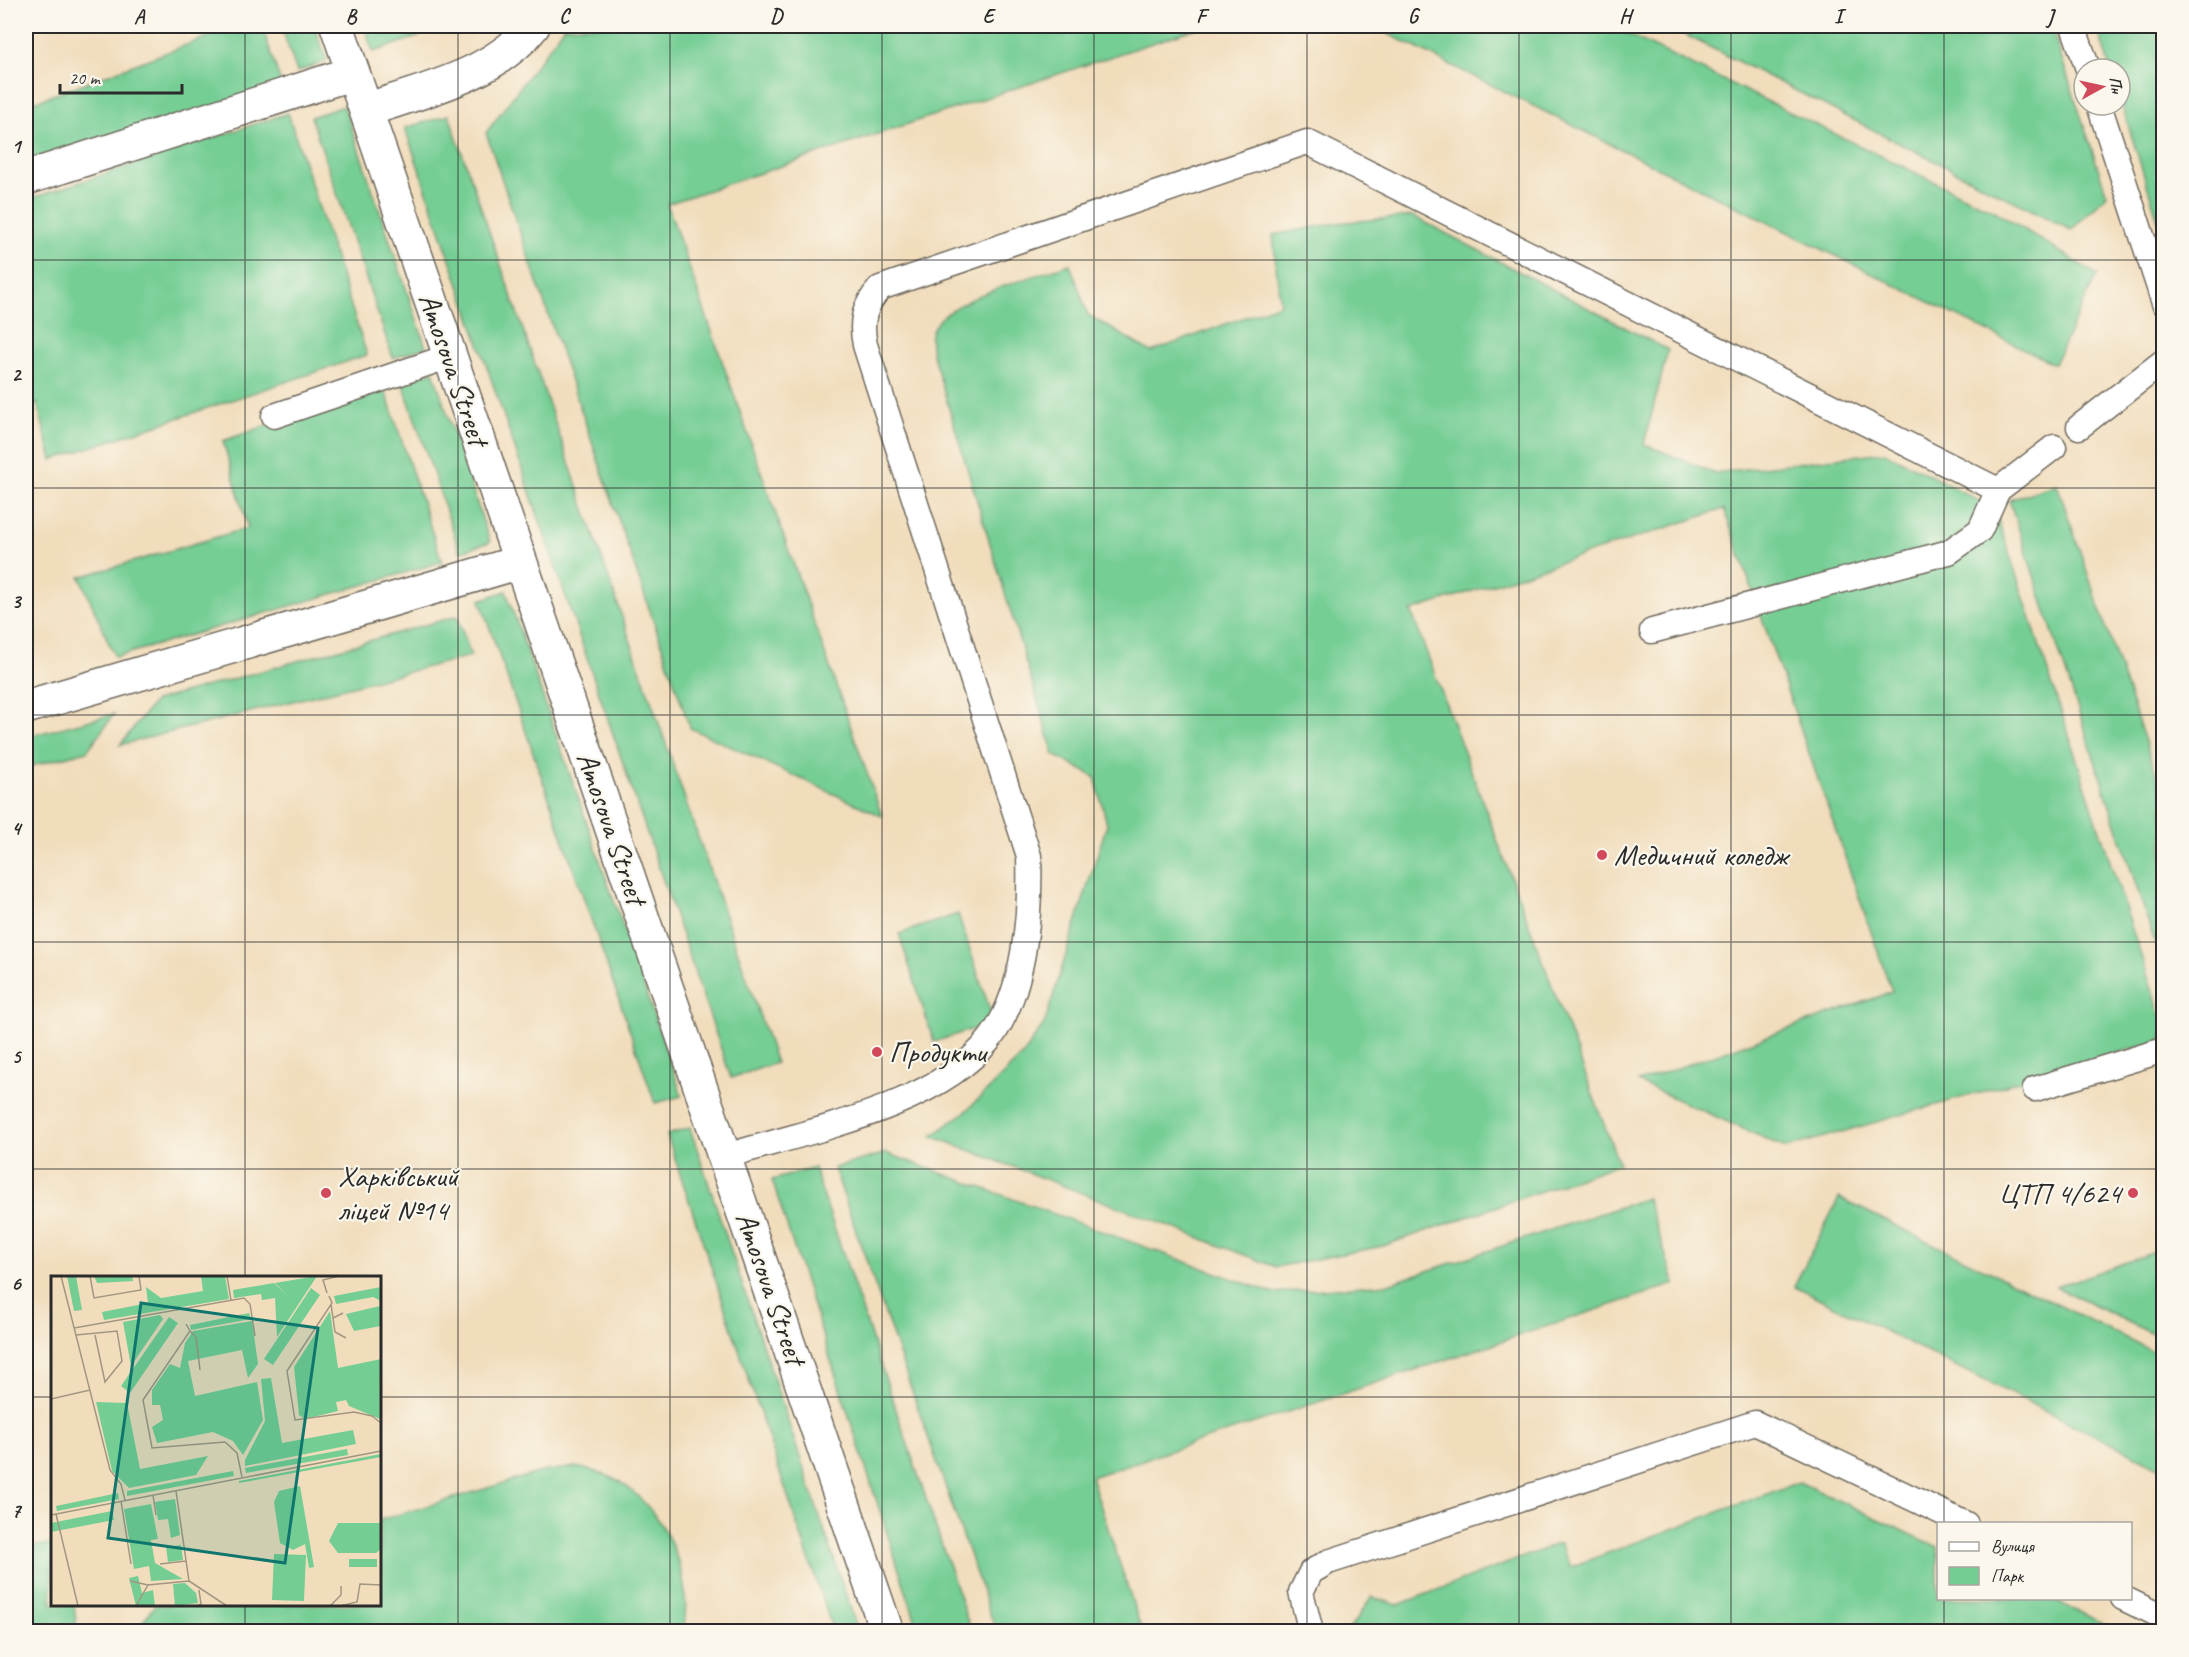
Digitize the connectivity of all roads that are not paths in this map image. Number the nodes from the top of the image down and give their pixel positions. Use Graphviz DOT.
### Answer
graph roads {
  1 [pos="337,26"];
  2 [pos="533,26"];
  3 [pos="2073,26"];
  4 [pos="2084,57"];
  5 [pos="353,73"];
  6 [pos="366,110"];
  7 [pos="2103,117"];
  8 [pos="26,178"];
  9 [pos="2163,303"];
  10 [pos="450,356"];
  11 [pos="2163,361"];
  12 [pos="274,416"];
  13 [pos="2079,427"];
  14 [pos="2054,447"];
  15 [pos="1998,490"];
  16 [pos="520,562"];
  17 [pos="1652,631"];
  18 [pos="26,707"];
  19 [pos="2163,1050"];
  20 [pos="2035,1089"];
  21 [pos="726,1156"];
  22 [pos="1962,1522"];
  23 [pos="2125,1600"];
  24 [pos="2163,1618"];
  25 [pos="887,1632"];
  26 [pos="1311,1632"];
  1 -- 5 [label="street, Amosova Street"];
  2 -- 6 [label="street"];
  3 -- 4 [label="lane"];
  5 -- 6 [label="street, Amosova Street"];
  5 -- 8 [label="street"];
  6 -- 10 [label="street, Amosova Street"];
  7 -- 9 [label="lane"];
  10 -- 12 [label="lane"];
  10 -- 16 [label="street, Amosova Street"];
  11 -- 13 [label="lane"];
  14 -- 15 [label="lane"];
  15 -- 17 [label="lane"];
  15 -- 21 [label="lane"];
  16 -- 18 [label="street"];
  16 -- 21 [label="street, Amosova Street"];
  19 -- 20 [label="lane"];
  21 -- 25 [label="street, Amosova Street"];
  22 -- 26 [label="lane"];
  23 -- 24 [label="lane"];
}
